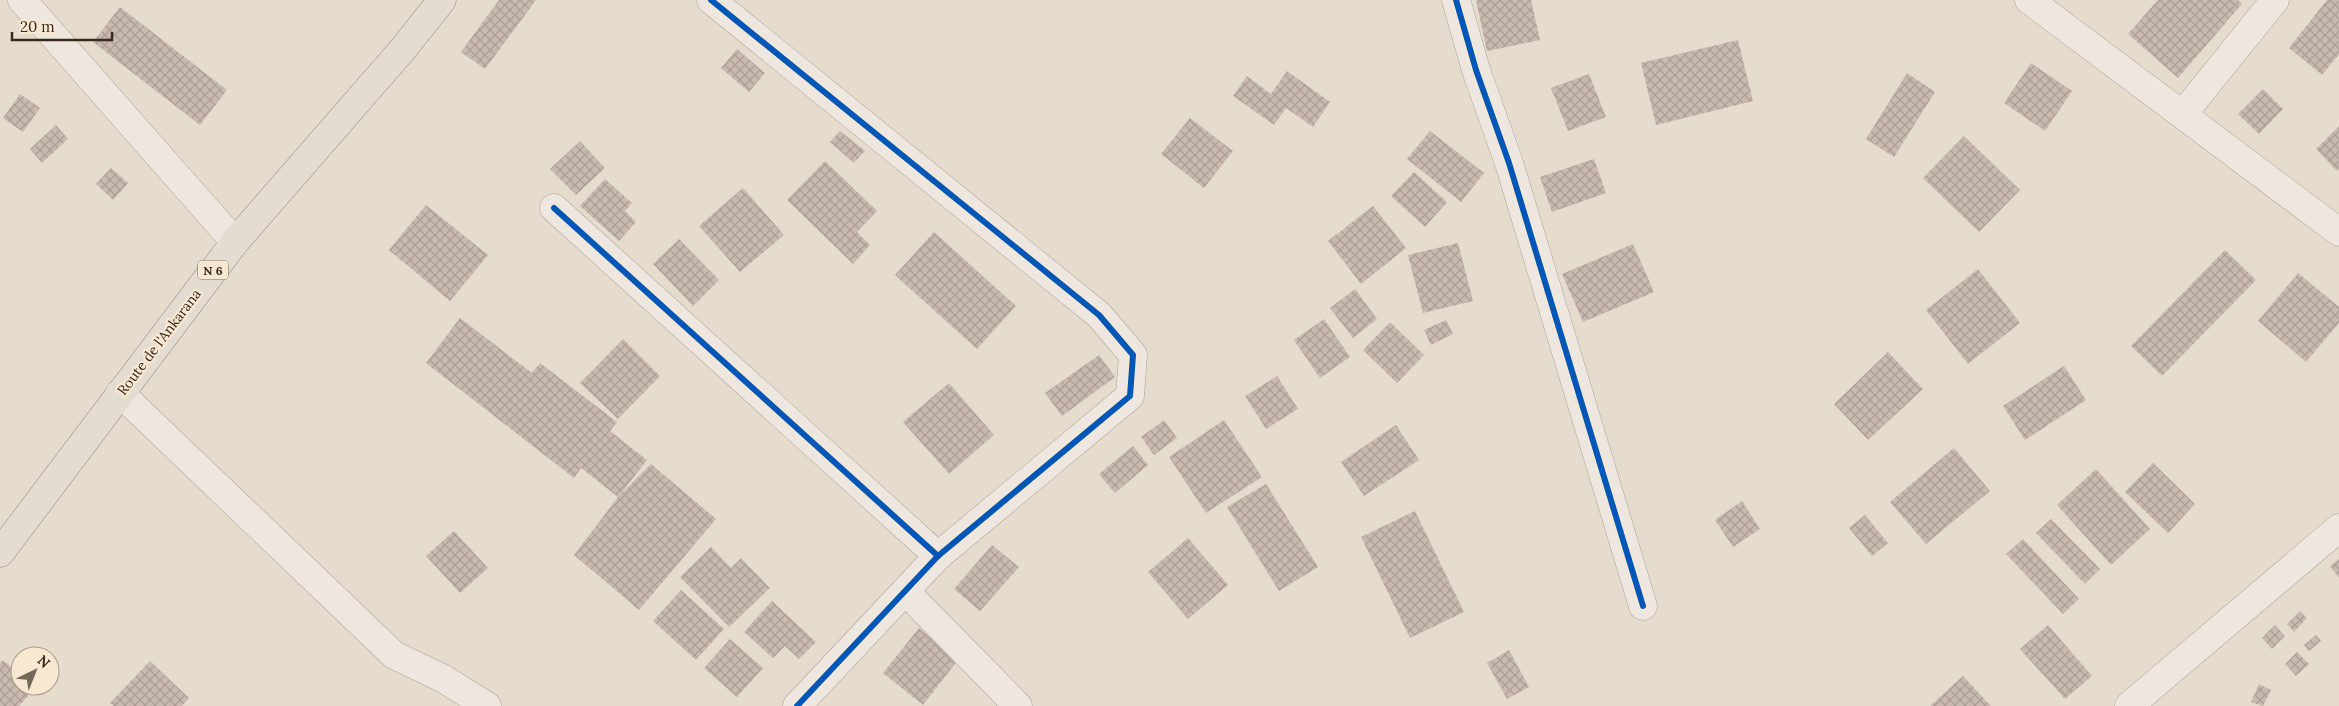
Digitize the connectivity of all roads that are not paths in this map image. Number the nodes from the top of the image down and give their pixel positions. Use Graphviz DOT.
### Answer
graph roads {
  1 [pos="22,0"];
  2 [pos="442,0"];
  3 [pos="711,0"];
  4 [pos="1456,0"];
  5 [pos="2029,0"];
  6 [pos="2275,0"];
  7 [pos="2183,114"];
  8 [pos="554,208"];
  9 [pos="2339,232"];
  10 [pos="235,242"];
  11 [pos="120,393"];
  12 [pos="2339,528"];
  13 [pos="0,552"];
  14 [pos="938,556"];
  15 [pos="905,592"];
  16 [pos="1643,606"];
  17 [pos="487,706"];
  18 [pos="798,706"];
  19 [pos="1018,706"];
  20 [pos="2129,706"];
  1 -- 10 [label="street"];
  2 -- 10 [label="main road, Route de l'Ankarana / N 6"];
  3 -- 14 [label="street"];
  4 -- 16 [label="street"];
  5 -- 7 [label="street"];
  6 -- 7 [label="street"];
  7 -- 9 [label="street"];
  8 -- 14 [label="street"];
  10 -- 11 [label="main road, Route de l'Ankarana / N 6"];
  11 -- 13 [label="main road, Route de l'Ankarana / N 6"];
  11 -- 17 [label="street"];
  12 -- 20 [label="street"];
  14 -- 15 [label="street"];
  15 -- 18 [label="street"];
  15 -- 19 [label="street"];
}
